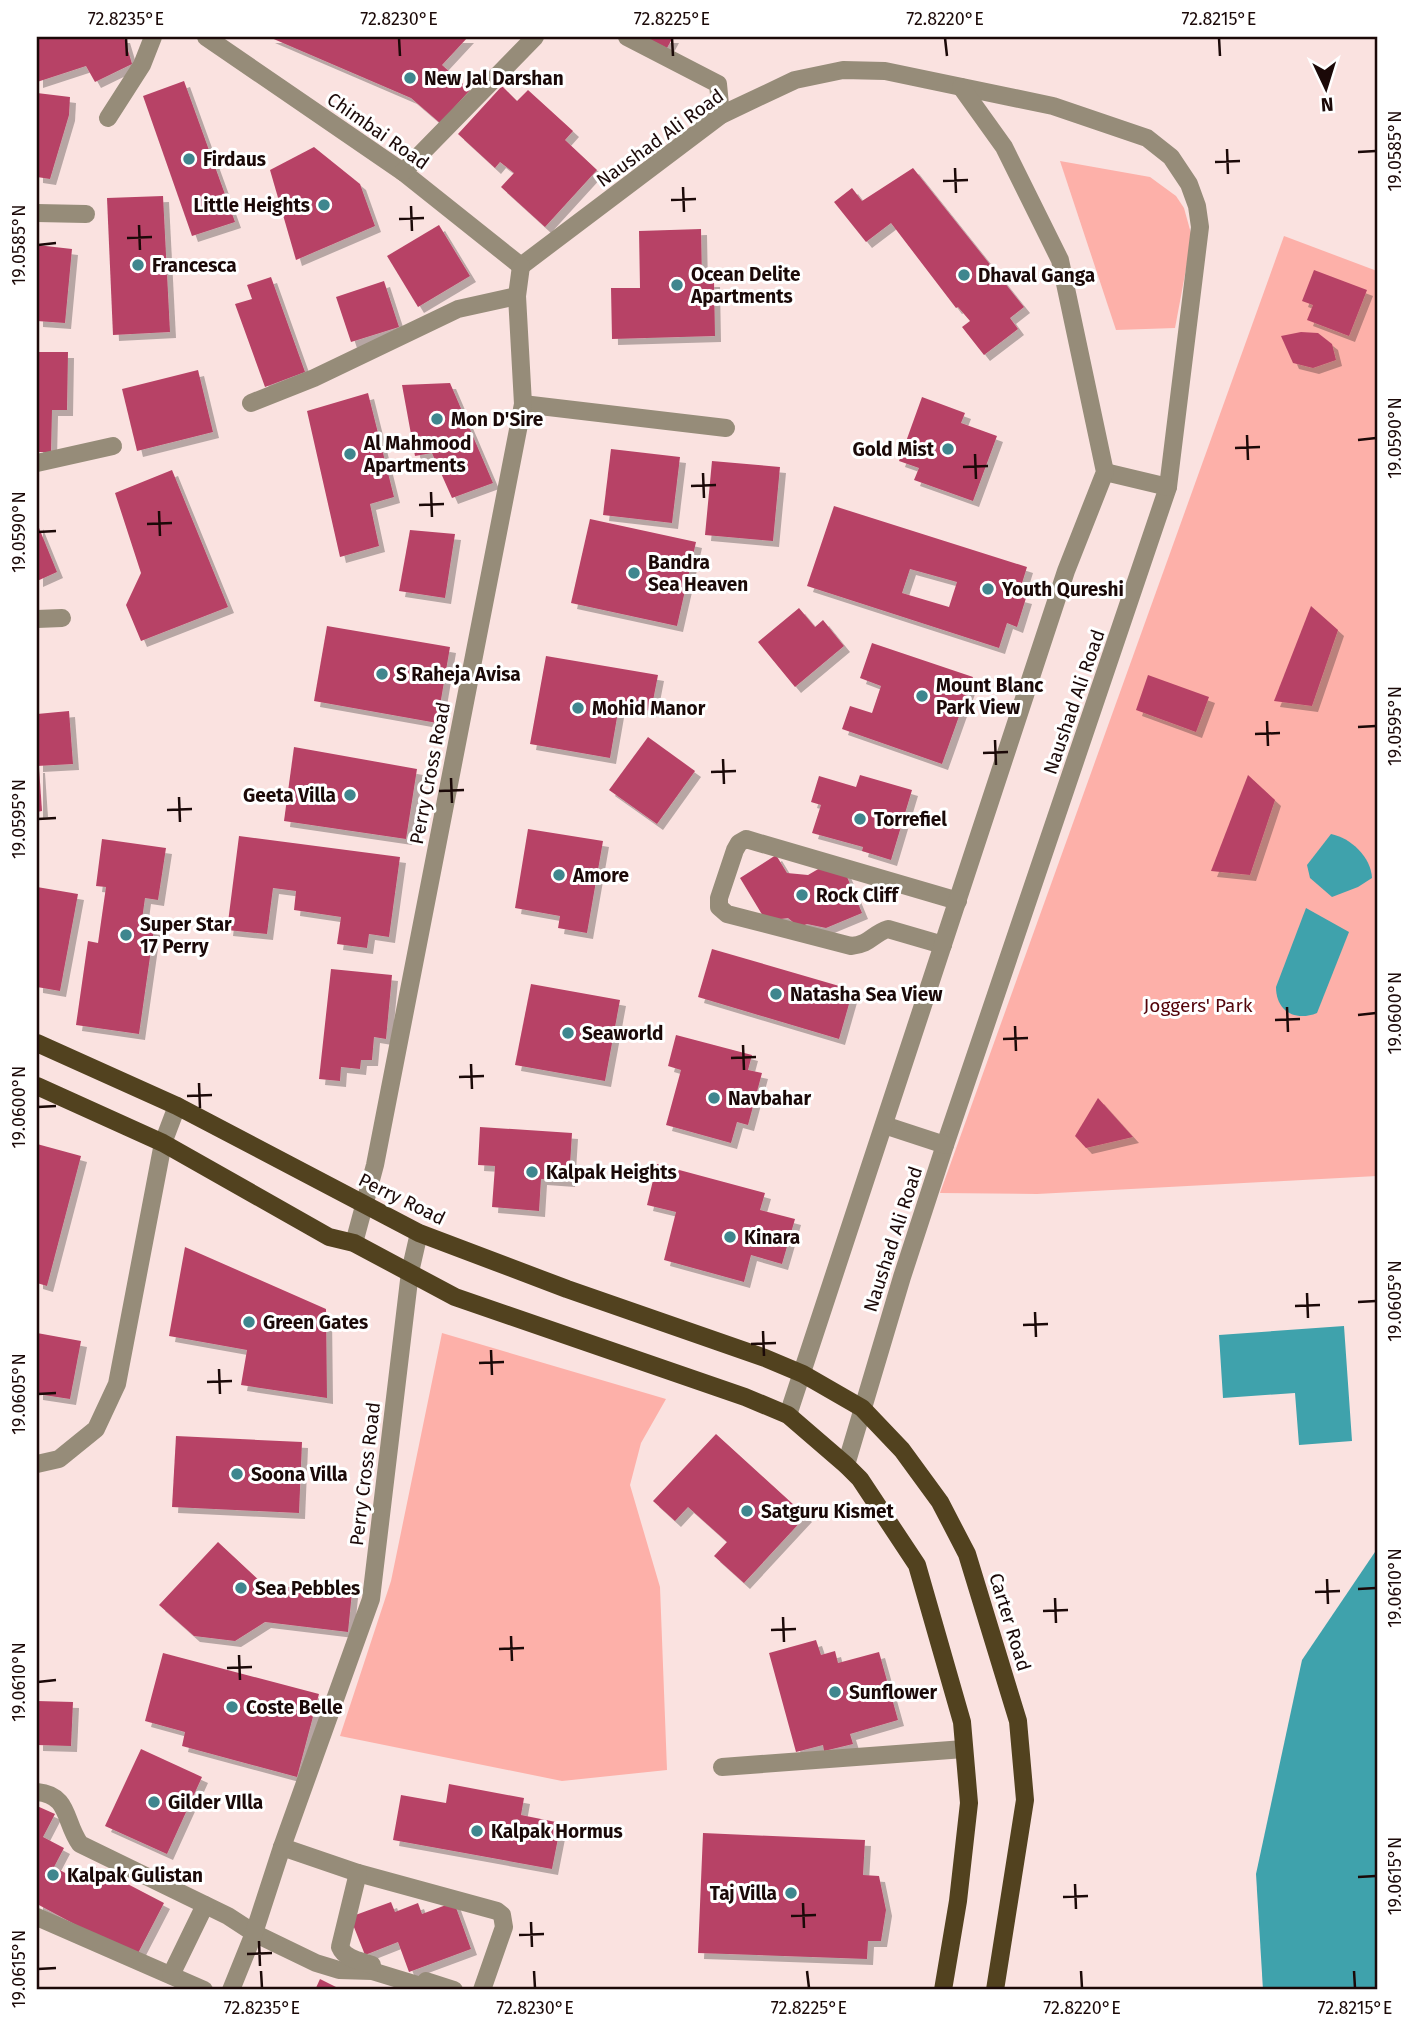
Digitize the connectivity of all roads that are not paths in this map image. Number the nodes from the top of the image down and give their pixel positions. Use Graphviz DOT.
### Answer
graph roads {
  1 [pos="153,37"];
  2 [pos="206,37"];
  3 [pos="535,37"];
  4 [pos="627,37"];
  5 [pos="961,87"];
  6 [pos="721,115"];
  7 [pos="108,118"];
  8 [pos="403,172"];
  9 [pos="37,213"];
  10 [pos="86,214"];
  11 [pos="521,266"];
  12 [pos="517,296"];
  13 [pos="251,403"];
  14 [pos="523,404"];
  15 [pos="726,428"];
  16 [pos="113,446"];
  17 [pos="37,463"];
  18 [pos="1105,472"];
  19 [pos="1168,488"];
  20 [pos="62,618"];
  21 [pos="37,619"];
  22 [pos="958,901"];
  23 [pos="943,945"];
  24 [pos="37,1042"];
  25 [pos="37,1086"];
  26 [pos="177,1106"];
  27 [pos="884,1125"];
  28 [pos="163,1143"];
  29 [pos="945,1145"];
  30 [pos="365,1205"];
  31 [pos="419,1233"];
  32 [pos="354,1243"];
  33 [pos="410,1272"];
  34 [pos="765,1358"];
  35 [pos="803,1374"];
  36 [pos="863,1408"];
  37 [pos="788,1415"];
  38 [pos="37,1464"];
  39 [pos="846,1465"];
  40 [pos="964,1749"];
  41 [pos="722,1767"];
  42 [pos="37,1792"];
  43 [pos="282,1847"];
  44 [pos="358,1873"];
  45 [pos="205,1905"];
  46 [pos="37,1917"];
  47 [pos="254,1933"];
  48 [pos="171,1975"];
  49 [pos="204,1990"];
  50 [pos="231,1990"];
  51 [pos="434,1990"];
  52 [pos="454,1990"];
  53 [pos="482,1990"];
  54 [pos="943,1990"];
  55 [pos="995,1990"];
  1 -- 7 [label="street"];
  2 -- 8 [label="street, Chimbai Road"];
  3 -- 8 [label="street"];
  4 -- 6 [label="street"];
  5 -- 6 [label="street, Naushad Ali Road"];
  5 -- 18 [label="street"];
  5 -- 19 [label="street, Naushad Ali Road"];
  6 -- 11 [label="street, Naushad Ali Road"];
  8 -- 11 [label="street, Chimbai Road"];
  9 -- 10 [label="street"];
  11 -- 12 [label="street, Perry Cross Road"];
  12 -- 13 [label="street"];
  12 -- 14 [label="street, Perry Cross Road"];
  14 -- 15 [label="street"];
  14 -- 30 [label="street, Perry Cross Road"];
  16 -- 17 [label="street"];
  18 -- 19 [label="street"];
  18 -- 22 [label="street"];
  19 -- 29 [label="street, Naushad Ali Road"];
  20 -- 21 [label="street"];
  22 -- 23 [label="street"];
  22 -- 23 [label="street"];
  23 -- 27 [label="street"];
  24 -- 26 [label="main road, Perry Road"];
  25 -- 28 [label="main road"];
  26 -- 28 [label="street"];
  26 -- 30 [label="main road, Perry Road"];
  27 -- 29 [label="street"];
  27 -- 35 [label="street"];
  28 -- 32 [label="main road"];
  28 -- 38 [label="street"];
  29 -- 36 [label="street, Naushad Ali Road"];
  30 -- 31 [label="main road, Perry Road"];
  30 -- 32 [label="street, Perry Cross Road"];
  31 -- 33 [label="street, Perry Cross Road"];
  31 -- 34 [label="main road, Perry Road"];
  32 -- 33 [label="main road"];
  33 -- 37 [label="main road"];
  33 -- 43 [label="street, Perry Cross Road"];
  34 -- 35 [label="main road, Carter Road"];
  35 -- 36 [label="main road, Carter Road"];
  35 -- 37 [label="street"];
  36 -- 39 [label="street, Naushad Ali Road"];
  36 -- 55 [label="main road, Carter Road"];
  37 -- 39 [label="main road"];
  39 -- 40 [label="main road"];
  40 -- 41 [label="street"];
  40 -- 54 [label="main road"];
  42 -- 45 [label="street"];
  43 -- 44 [label="street"];
  43 -- 47 [label="street, Perry Cross Road"];
  44 -- 52 [label="street"];
  44 -- 53 [label="street"];
  45 -- 47 [label="street"];
  45 -- 48 [label="street"];
  46 -- 48 [label="street"];
  47 -- 50 [label="street, Perry Cross Road"];
  47 -- 51 [label="street"];
  48 -- 49 [label="street"];
}
